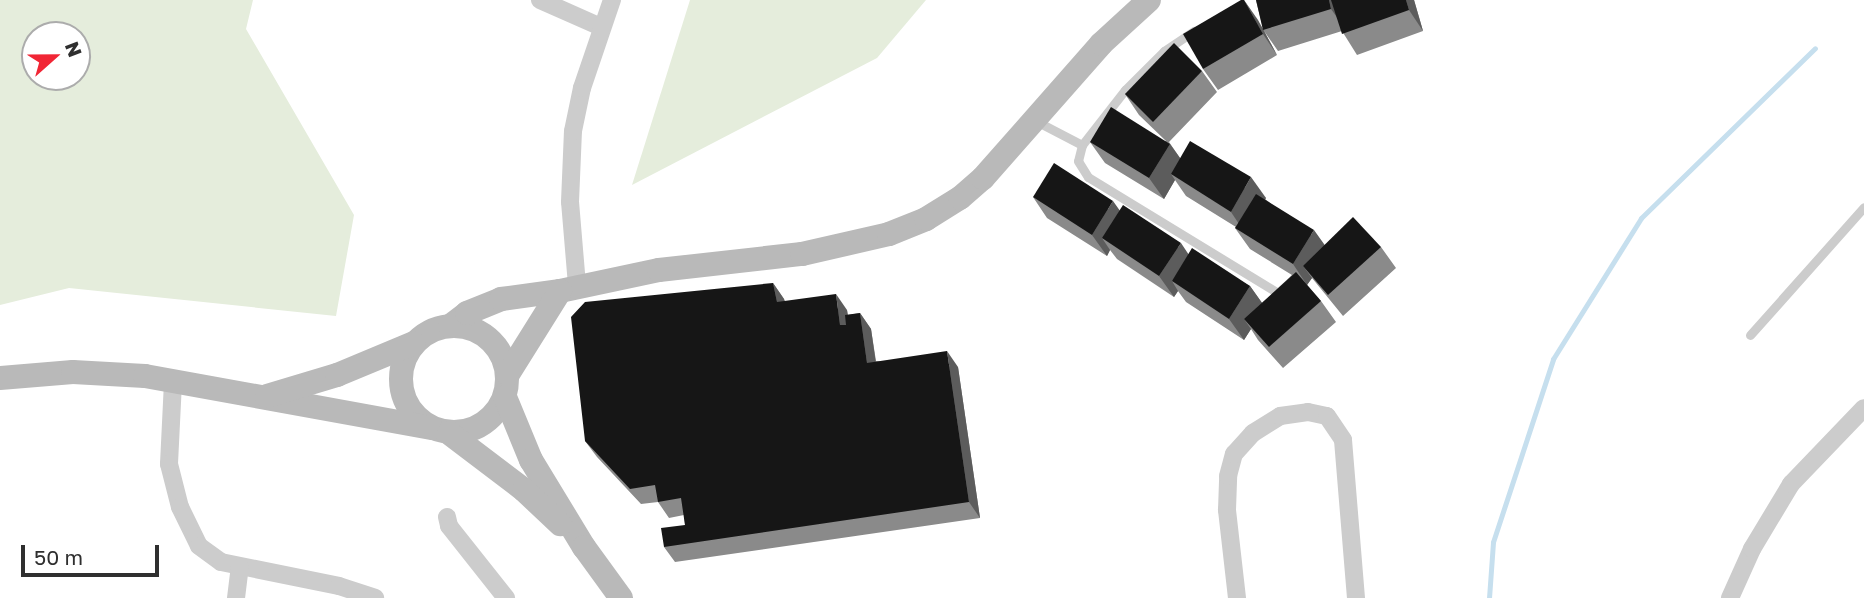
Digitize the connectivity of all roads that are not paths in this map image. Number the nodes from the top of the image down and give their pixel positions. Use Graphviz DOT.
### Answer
graph roads {
  1 [pos="540,0"];
  2 [pos="612,0"];
  3 [pos="1149,0"];
  4 [pos="601,27"];
  5 [pos="1198,29"];
  6 [pos="1035,120"];
  7 [pos="1082,145"];
  8 [pos="1864,207"];
  9 [pos="569,288"];
  10 [pos="1284,296"];
  11 [pos="450,326"];
  12 [pos="1750,335"];
  13 [pos="414,343"];
  14 [pos="0,378"];
  15 [pos="173,382"];
  16 [pos="506,385"];
  17 [pos="261,397"];
  18 [pos="1864,408"];
  19 [pos="440,431"];
  20 [pos="447,517"];
  21 [pos="584,547"];
  22 [pos="240,567"];
  23 [pos="236,598"];
  24 [pos="375,598"];
  25 [pos="506,598"];
  26 [pos="621,598"];
  27 [pos="1237,598"];
  28 [pos="1356,598"];
  29 [pos="1730,598"];
  1 -- 4 [label="street"];
  2 -- 4 [label="street"];
  3 -- 6 [label="main road"];
  4 -- 9 [label="street"];
  5 -- 7 [label="lane"];
  6 -- 7 [label="lane"];
  6 -- 9 [label="main road"];
  7 -- 10 [label="lane"];
  8 -- 12 [label="lane"];
  9 -- 11 [label="main road"];
  9 -- 16 [label="main road"];
  11 -- 13 [label="main road"];
  11 -- 16 [label="main road"];
  13 -- 17 [label="main road"];
  13 -- 19 [label="main road"];
  14 -- 15 [label="main road"];
  15 -- 17 [label="main road"];
  15 -- 22 [label="street"];
  16 -- 19 [label="main road"];
  16 -- 21 [label="main road"];
  17 -- 19 [label="main road"];
  18 -- 29 [label="street"];
  19 -- 21 [label="main road"];
  20 -- 25 [label="street"];
  21 -- 26 [label="main road"];
  22 -- 23 [label="street"];
  22 -- 24 [label="street"];
  27 -- 28 [label="street"];
}
